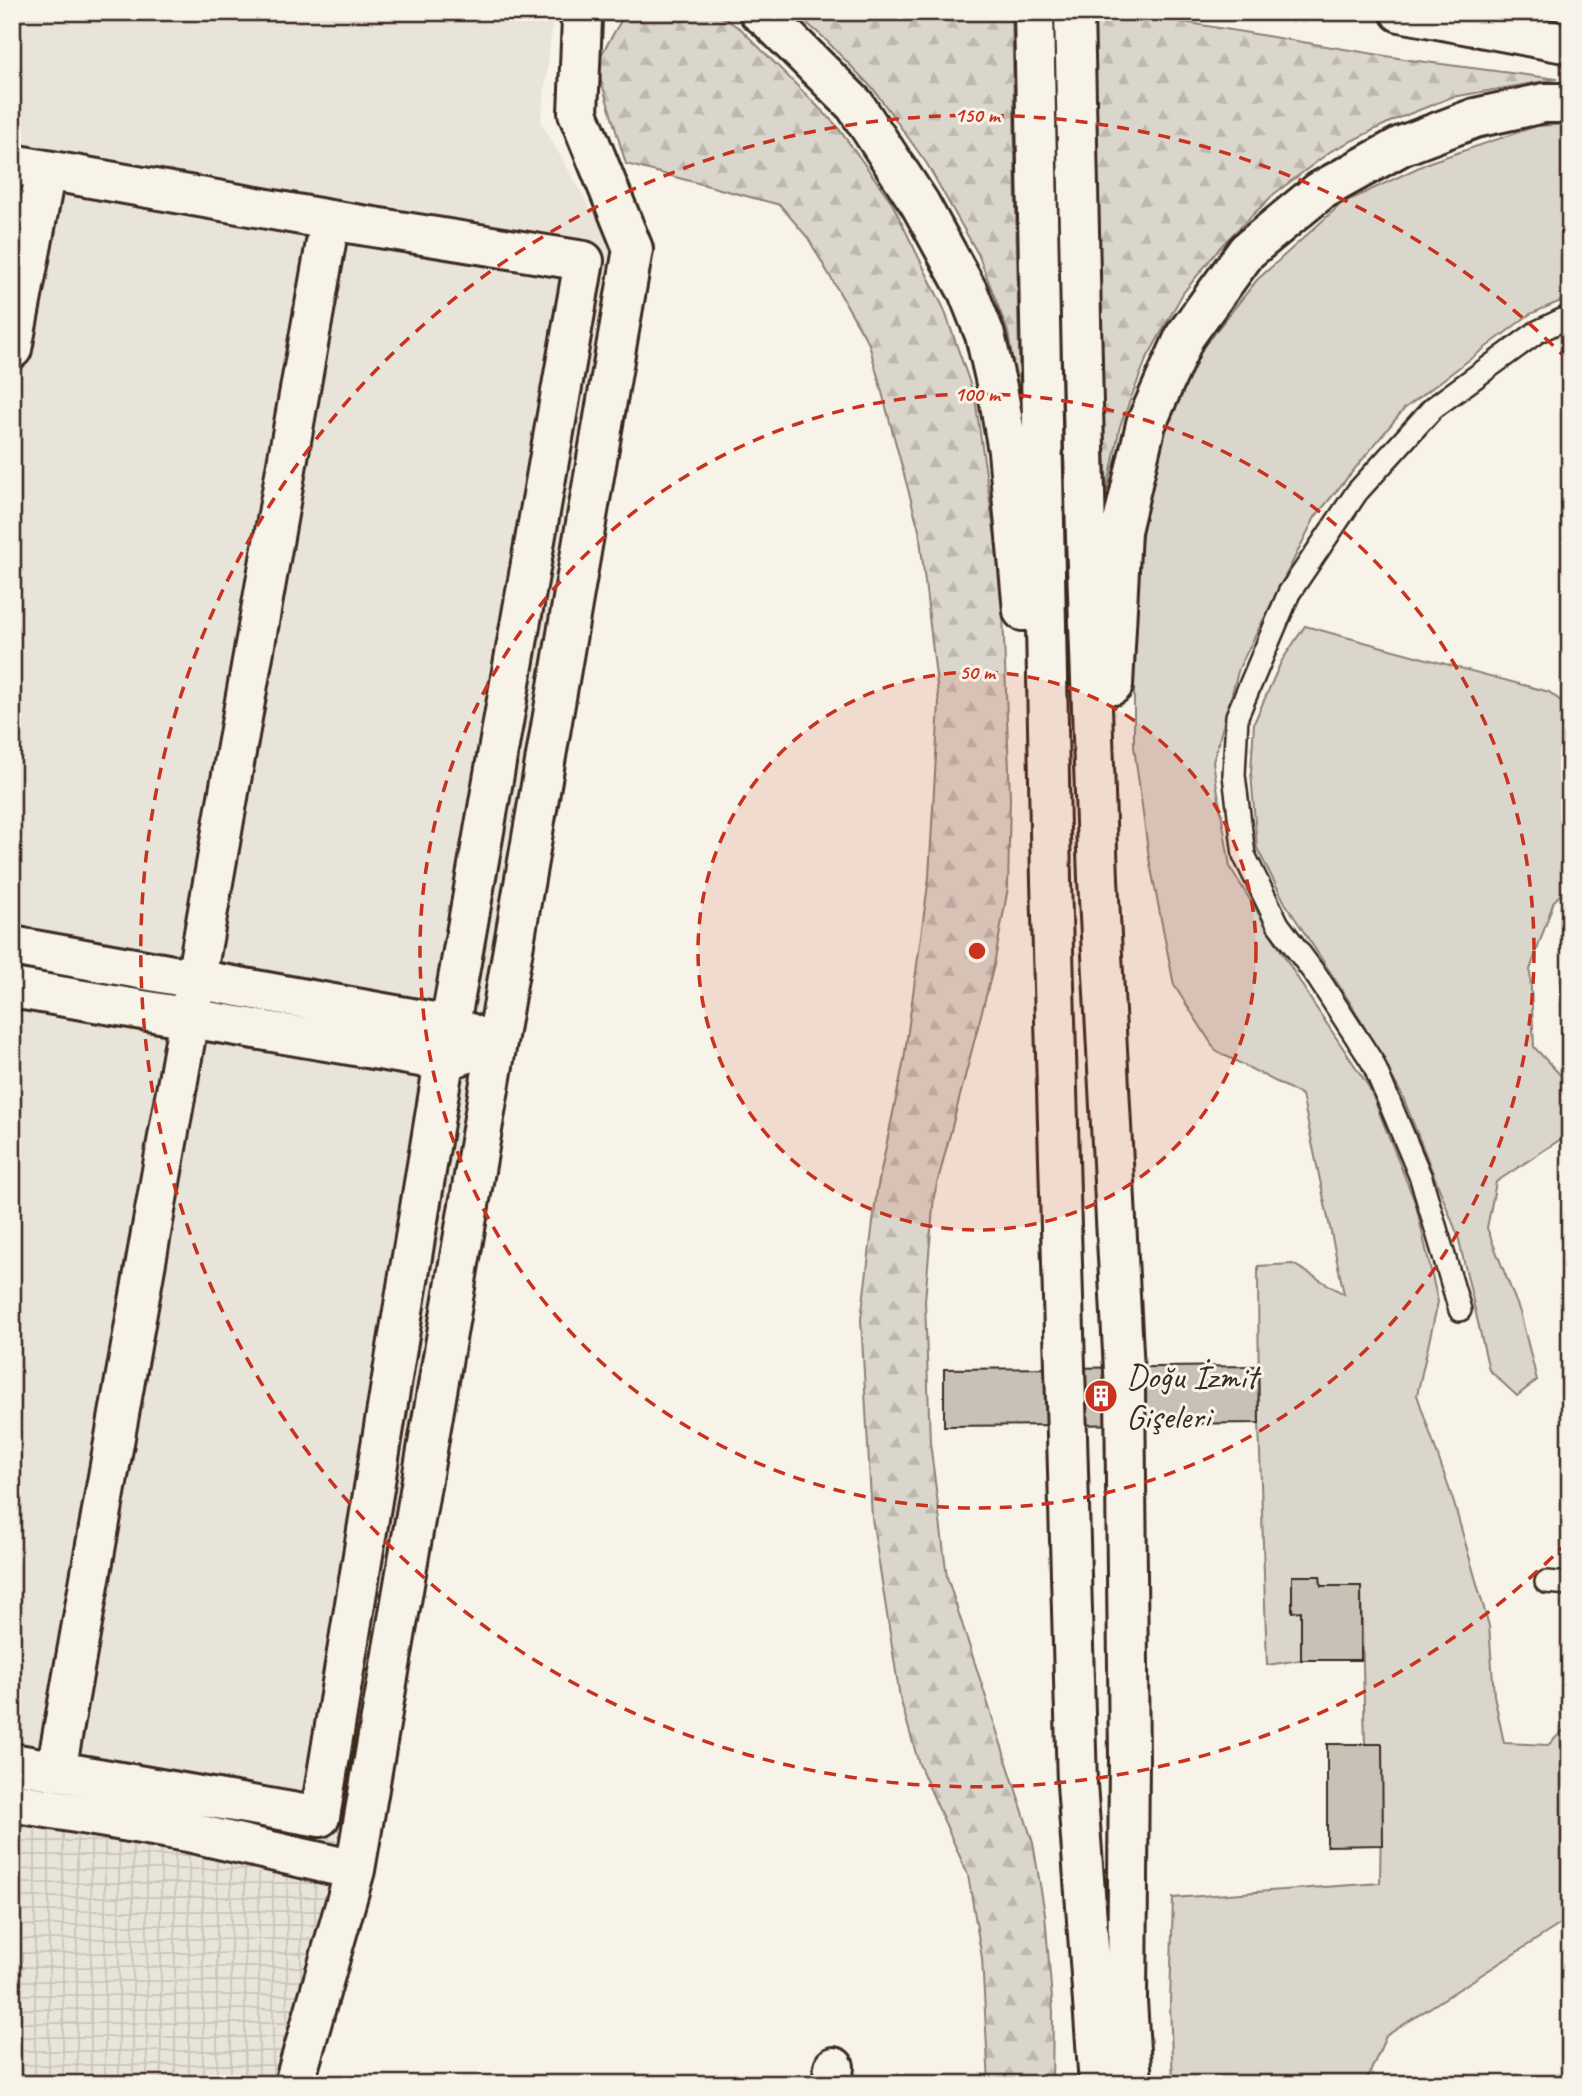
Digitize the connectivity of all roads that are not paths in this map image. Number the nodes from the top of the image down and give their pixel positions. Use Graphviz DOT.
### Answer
graph roads {
  1 [pos="577,12"];
  2 [pos="759,12"];
  3 [pos="1034,12"];
  4 [pos="1074,12"];
  5 [pos="1400,12"];
  6 [pos="1570,44"];
  7 [pos="1570,103"];
  8 [pos="29,167"];
  9 [pos="330,220"];
  10 [pos="1570,316"];
  11 [pos="12,349"];
  12 [pos="1098,879"];
  13 [pos="1051,881"];
  14 [pos="12,946"];
  15 [pos="197,979"];
  16 [pos="12,988"];
  17 [pos="189,1018"];
  18 [pos="447,1043"];
  19 [pos="497,1044"];
  20 [pos="1460,1310"];
  21 [pos="1546,1582"];
  22 [pos="1570,1584"];
  23 [pos="12,1763"];
  24 [pos="56,1771"];
  25 [pos="12,1802"];
  26 [pos="355,1870"];
  27 [pos="294,2084"];
  28 [pos="1099,2084"];
  29 [pos="1132,2084"];
  1 -- 19 [label="main road"];
  2 -- 13 [label="main road"];
  3 -- 13 [label="main road"];
  4 -- 12 [label="main road"];
  5 -- 6 [label="main road"];
  7 -- 12 [label="main road"];
  8 -- 9 [label="main road"];
  8 -- 11 [label="main road"];
  9 -- 15 [label="main road"];
  9 -- 18 [label="main road"];
  10 -- 20 [label="lane"];
  12 -- 29 [label="main road"];
  13 -- 28 [label="main road"];
  14 -- 15 [label="main road"];
  15 -- 17 [label="main road"];
  15 -- 18 [label="main road"];
  16 -- 17 [label="main road"];
  17 -- 18 [label="main road"];
  17 -- 24 [label="main road"];
  18 -- 19 [label="main road"];
  18 -- 24 [label="main road"];
  19 -- 26 [label="main road"];
  21 -- 22 [label="lane"];
  23 -- 24 [label="main road"];
  25 -- 26 [label="main road"];
  26 -- 27 [label="main road"];
}
